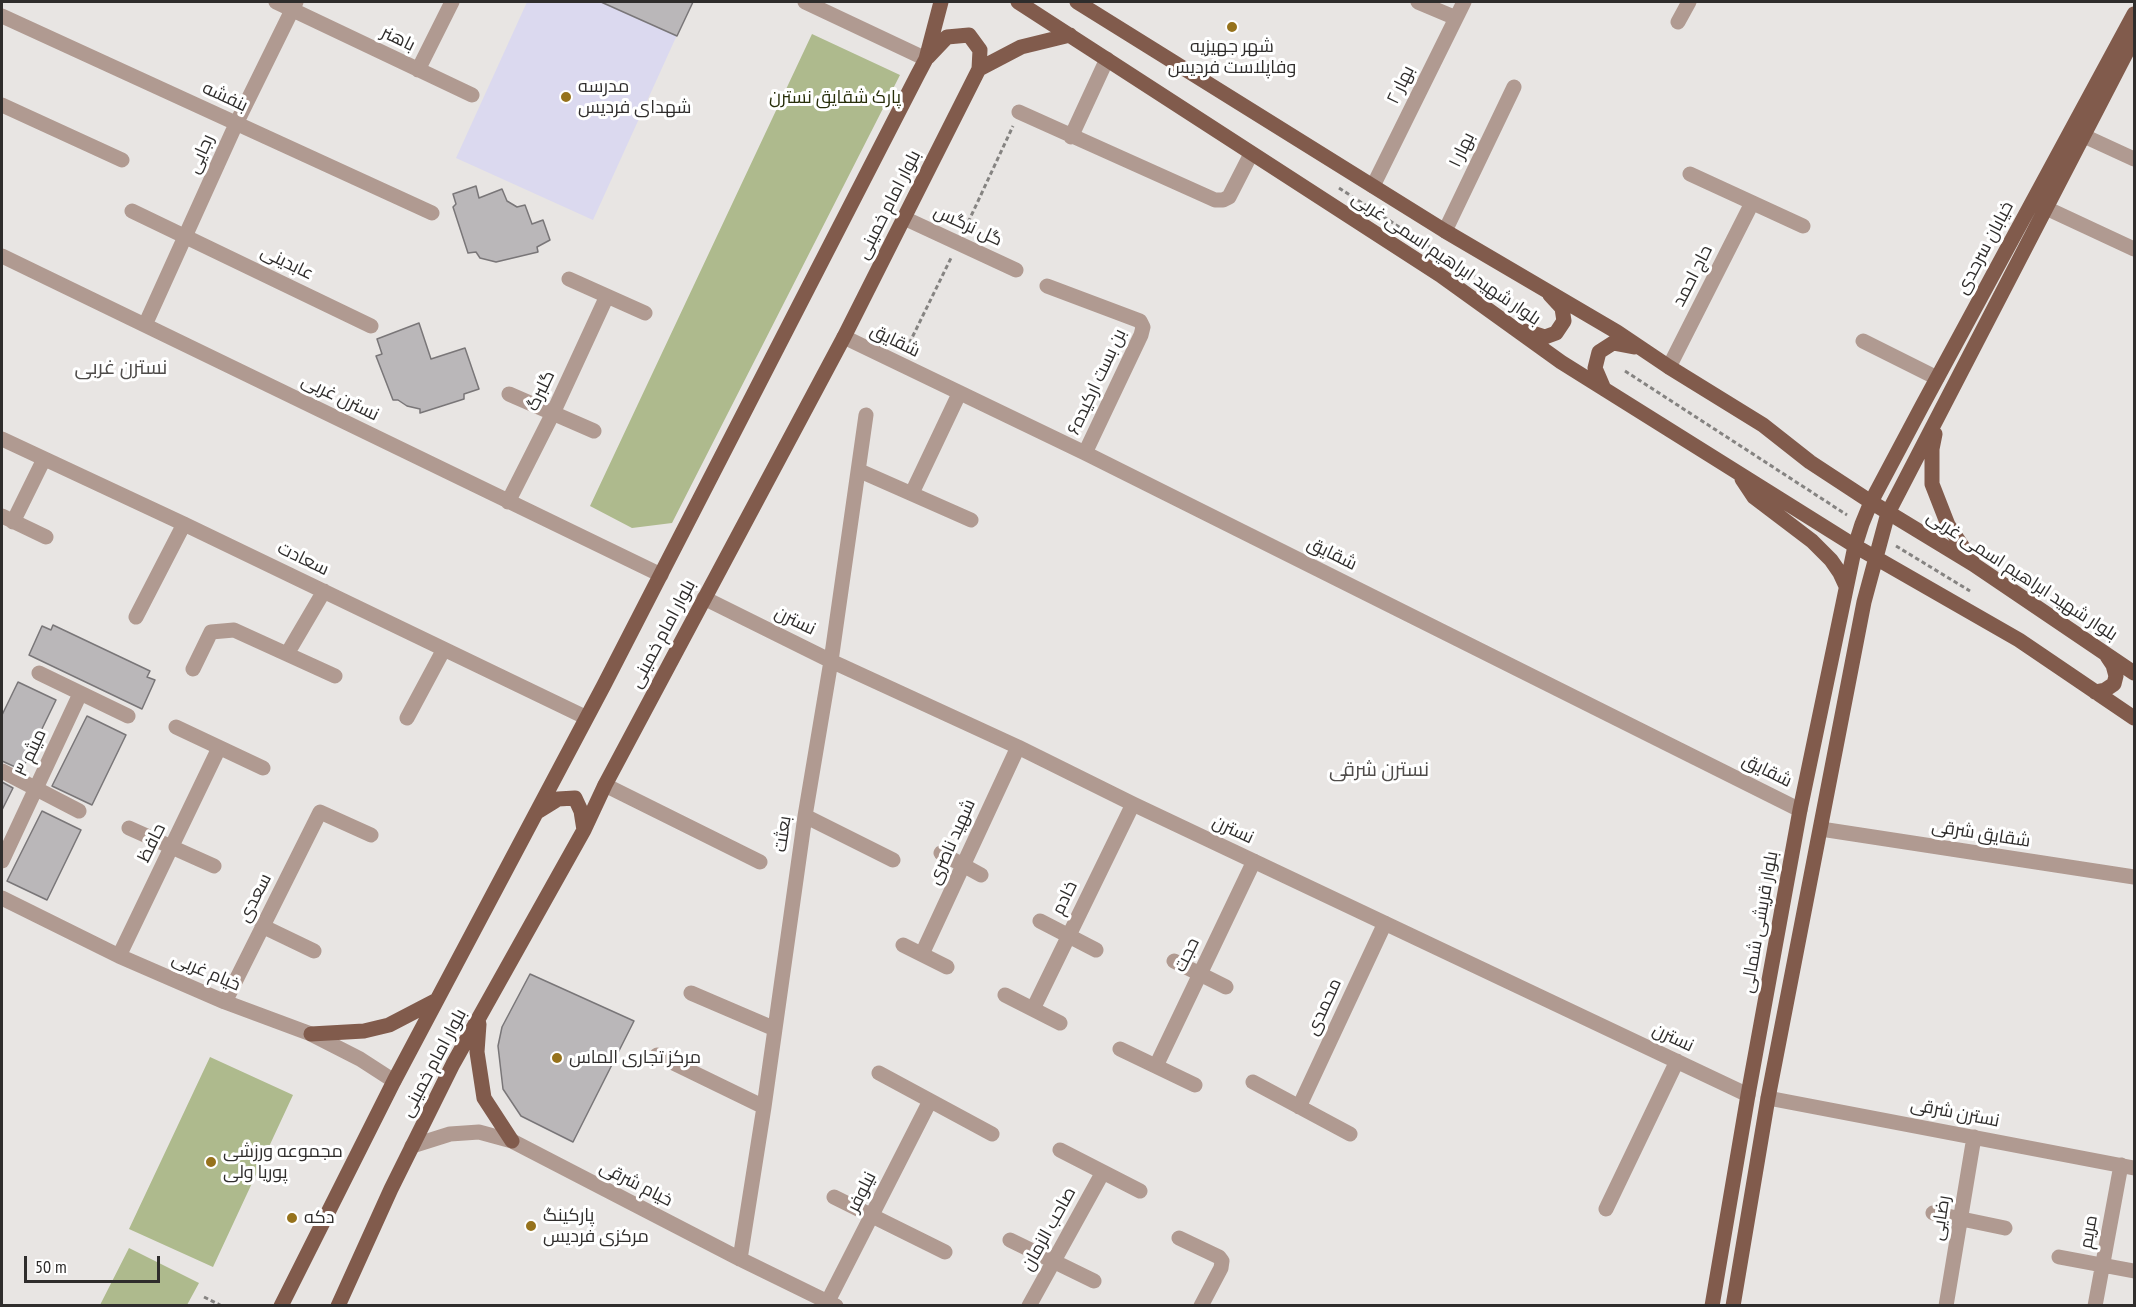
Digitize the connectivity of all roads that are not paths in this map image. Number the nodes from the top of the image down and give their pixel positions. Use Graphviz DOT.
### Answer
graph roads {
  1 [pos="276,2"];
  2 [pos="452,2"];
  3 [pos="805,2"];
  4 [pos="941,2"];
  5 [pos="1018,2"];
  6 [pos="1079,2"];
  7 [pos="1418,2"];
  8 [pos="1464,2"];
  9 [pos="1689,2"];
  10 [pos="295,5"];
  11 [pos="2134,14"];
  12 [pos="2,16"];
  13 [pos="1456,18"];
  14 [pos="1678,22"];
  15 [pos="1070,35"];
  16 [pos="2134,38"];
  17 [pos="926,59"];
  18 [pos="1107,59"];
  19 [pos="979,69"];
  20 [pos="418,70"];
  21 [pos="1514,87"];
  22 [pos="472,95"];
  23 [pos="2,105"];
  24 [pos="1019,112"];
  25 [pos="236,124"];
  26 [pos="2084,136"];
  27 [pos="1071,137"];
  28 [pos="1251,154"];
  29 [pos="2134,159"];
  30 [pos="122,160"];
  31 [pos="1690,174"];
  32 [pos="1373,186"];
  33 [pos="1752,203"];
  34 [pos="2046,208"];
  35 [pos="132,212"];
  36 [pos="432,213"];
  37 [pos="904,218"];
  38 [pos="1803,226"];
  39 [pos="1445,231"];
  40 [pos="185,236"];
  41 [pos="2134,249"];
  42 [pos="2,256"];
  43 [pos="1016,270"];
  44 [pos="569,279"];
  45 [pos="1047,286"];
  46 [pos="1543,287"];
  47 [pos="608,296"];
  48 [pos="645,313"];
  49 [pos="145,324"];
  50 [pos="371,326"];
  51 [pos="1515,328"];
  52 [pos="844,337"];
  53 [pos="1863,341"];
  54 [pos="1640,348"];
  55 [pos="1669,367"];
  56 [pos="1937,378"];
  57 [pos="1604,389"];
  58 [pos="509,394"];
  59 [pos="959,394"];
  60 [pos="553,413"];
  61 [pos="866,415"];
  62 [pos="1938,418"];
  63 [pos="594,431"];
  64 [pos="2,439"];
  65 [pos="1085,453"];
  66 [pos="44,459"];
  67 [pos="860,471"];
  68 [pos="1738,474"];
  69 [pos="912,493"];
  70 [pos="508,502"];
  71 [pos="1871,502"];
  72 [pos="1888,513"];
  73 [pos="7,519"];
  74 [pos="971,520"];
  75 [pos="184,524"];
  76 [pos="1862,524"];
  77 [pos="46,537"];
  78 [pos="1855,546"];
  79 [pos="1875,558"];
  80 [pos="1973,564"];
  81 [pos="661,575"];
  82 [pos="1846,586"];
  83 [pos="324,591"];
  84 [pos="704,598"];
  85 [pos="136,617"];
  86 [pos="444,649"];
  87 [pos="287,654"];
  88 [pos="2107,656"];
  89 [pos="831,661"];
  90 [pos="192,669"];
  91 [pos="39,673"];
  92 [pos="2134,673"];
  93 [pos="335,676"];
  94 [pos="2095,692"];
  95 [pos="80,694"];
  96 [pos="128,716"];
  97 [pos="585,717"];
  98 [pos="407,718"];
  99 [pos="2134,718"];
  100 [pos="176,727"];
  101 [pos="1018,747"];
  102 [pos="219,748"];
  103 [pos="263,768"];
  104 [pos="2,771"];
  105 [pos="605,785"];
  106 [pos="35,789"];
  107 [pos="1133,804"];
  108 [pos="1800,810"];
  109 [pos="79,811"];
  110 [pos="537,812"];
  111 [pos="805,816"];
  112 [pos="129,828"];
  113 [pos="1821,829"];
  114 [pos="584,830"];
  115 [pos="371,835"];
  116 [pos="171,847"];
  117 [pos="941,854"];
  118 [pos="893,860"];
  119 [pos="2,861"];
  120 [pos="1254,861"];
  121 [pos="760,862"];
  122 [pos="214,866"];
  123 [pos="963,866"];
  124 [pos="981,875"];
  125 [pos="2134,877"];
  126 [pos="2,898"];
  127 [pos="1040,921"];
  128 [pos="1385,923"];
  129 [pos="262,926"];
  130 [pos="1069,936"];
  131 [pos="903,945"];
  132 [pos="1096,950"];
  133 [pos="314,951"];
  134 [pos="922,954"];
  135 [pos="119,956"];
  136 [pos="1174,961"];
  137 [pos="947,967"];
  138 [pos="1199,974"];
  139 [pos="1226,987"];
  140 [pos="691,993"];
  141 [pos="1005,995"];
  142 [pos="437,1000"];
  143 [pos="225,1002"];
  144 [pos="1033,1009"];
  145 [pos="480,1017"];
  146 [pos="1060,1023"];
  147 [pos="775,1029"];
  148 [pos="311,1034"];
  149 [pos="1120,1049"];
  150 [pos="657,1055"];
  151 [pos="1677,1061"];
  152 [pos="1156,1066"];
  153 [pos="879,1073"];
  154 [pos="394,1081"];
  155 [pos="1253,1082"];
  156 [pos="1196,1085"];
  157 [pos="1748,1095"];
  158 [pos="1768,1098"];
  159 [pos="930,1101"];
  160 [pos="764,1107"];
  161 [pos="1299,1107"];
  162 [pos="992,1134"];
  163 [pos="1350,1134"];
  164 [pos="1974,1137"];
  165 [pos="512,1141"];
  166 [pos="412,1146"];
  167 [pos="1060,1150"];
  168 [pos="2128,1166"];
  169 [pos="1103,1172"];
  170 [pos="1140,1191"];
  171 [pos="834,1197"];
  172 [pos="1606,1209"];
  173 [pos="1728,1212"];
  174 [pos="1933,1213"];
  175 [pos="872,1215"];
  176 [pos="1747,1216"];
  177 [pos="1960,1218"];
  178 [pos="2005,1228"];
  179 [pos="1179,1238"];
  180 [pos="1010,1240"];
  181 [pos="945,1252"];
  182 [pos="2059,1257"];
  183 [pos="740,1259"];
  184 [pos="1053,1261"];
  185 [pos="2103,1265"];
  186 [pos="2134,1271"];
  187 [pos="1094,1281"];
  188 [pos="832,1303"];
  189 [pos="281,1305"];
  190 [pos="338,1305"];
  191 [pos="1029,1305"];
  192 [pos="1201,1305"];
  193 [pos="1712,1305"];
  194 [pos="1733,1305"];
  195 [pos="1946,1305"];
  196 [pos="2095,1305"];
  1 -- 10 [label="street, باهنر"];
  2 -- 20 [label="street, باهنر"];
  3 -- 17 [label="street"];
  4 -- 17 [label="main road, بلوار امام خمینی"];
  5 -- 15 [label="main road, بلوار شهید ابراهیم اسمی غربی"];
  6 -- 32 [label="main road, بلوار شهید ابراهیم اسمی غربی"];
  7 -- 13 [label="street"];
  8 -- 13 [label="street, بهار ۲"];
  9 -- 14 [label="street"];
  10 -- 20 [label="street, باهنر"];
  10 -- 25 [label="street, رجایی"];
  11 -- 56 [label="main road, خیابان سرحدی"];
  12 -- 25 [label="street, بنفشه"];
  13 -- 32 [label="street, بهار ۲"];
  15 -- 18 [label="main road, بلوار شهید ابراهیم اسمی غربی"];
  15 -- 19 [label="main road"];
  16 -- 26 [label="main road, خیابان سرحدی"];
  17 -- 19 [label="main road"];
  17 -- 81 [label="main road, بلوار امام خمینی"];
  18 -- 27 [label="street"];
  18 -- 28 [label="main road, بلوار شهید ابراهیم اسمی غربی"];
  19 -- 37 [label="main road, بلوار امام خمینی"];
  20 -- 22 [label="street"];
  21 -- 39 [label="street, بهار ۱"];
  23 -- 30 [label="street"];
  24 -- 27 [label="street"];
  25 -- 36 [label="street, بنفشه"];
  25 -- 40 [label="street, رجایی"];
  26 -- 29 [label="street"];
  26 -- 34 [label="main road, خیابان سرحدی"];
  27 -- 28 [label="street"];
  28 -- 51 [label="main road, بلوار شهید ابراهیم اسمی غربی"];
  31 -- 33 [label="street"];
  32 -- 39 [label="main road, بلوار شهید ابراهیم اسمی غربی"];
  33 -- 38 [label="street"];
  33 -- 55 [label="street, حاج احمد"];
  34 -- 41 [label="street"];
  34 -- 62 [label="main road, خیابان سرحدی"];
  35 -- 40 [label="street, عابدینی"];
  37 -- 43 [label="street, گل نرگس"];
  37 -- 52 [label="main road, بلوار امام خمینی"];
  39 -- 46 [label="main road, بلوار شهید ابراهیم اسمی غربی"];
  40 -- 49 [label="street, رجایی"];
  40 -- 50 [label="street, عابدینی"];
  42 -- 49 [label="street, نسترن غربی"];
  44 -- 47 [label="street"];
  45 -- 65 [label="street, بن بست ارکیده۶"];
  46 -- 51 [label="main road"];
  46 -- 54 [label="main road, بلوار شهید ابراهیم اسمی غربی"];
  47 -- 48 [label="street"];
  47 -- 60 [label="street, گلبرگ"];
  49 -- 70 [label="street, نسترن غربی"];
  51 -- 57 [label="main road, بلوار شهید ابراهیم اسمی غربی"];
  52 -- 59 [label="street, شقایق"];
  52 -- 84 [label="main road, بلوار امام خمینی"];
  53 -- 56 [label="street"];
  54 -- 55 [label="main road, بلوار شهید ابراهیم اسمی غربی"];
  54 -- 57 [label="main road"];
  55 -- 71 [label="main road, بلوار شهید ابراهیم اسمی غربی"];
  56 -- 71 [label="main road, خیابان سرحدی"];
  57 -- 68 [label="main road, بلوار شهید ابراهیم اسمی غربی"];
  58 -- 60 [label="street"];
  59 -- 65 [label="street, شقایق"];
  59 -- 69 [label="street"];
  60 -- 63 [label="street"];
  60 -- 70 [label="street, گلبرگ"];
  61 -- 67 [label="street, بعثت"];
  62 -- 72 [label="main road, خیابان سرحدی"];
  62 -- 80 [label="main road"];
  64 -- 66 [label="street, سعادت"];
  65 -- 108 [label="street, شقایق"];
  66 -- 73 [label="street"];
  66 -- 75 [label="street, سعادت"];
  67 -- 69 [label="street"];
  67 -- 89 [label="street, بعثت"];
  68 -- 78 [label="main road, بلوار شهید ابراهیم اسمی غربی"];
  68 -- 82 [label="main road"];
  69 -- 74 [label="street"];
  70 -- 81 [label="street, نسترن غربی"];
  71 -- 72 [label="main road, بلوار شهید ابراهیم اسمی غربی"];
  71 -- 76 [label="main road, خیابان سرحدی"];
  72 -- 79 [label="main road, خیابان سرحدی"];
  72 -- 80 [label="main road, بلوار شهید ابراهیم اسمی غربی"];
  73 -- 77 [label="street"];
  75 -- 83 [label="street, سعادت"];
  75 -- 85 [label="street"];
  76 -- 78 [label="main road, بلوار قریشی شمالی"];
  78 -- 79 [label="main road, بلوار شهید ابراهیم اسمی غربی"];
  78 -- 82 [label="main road, بلوار قریشی شمالی"];
  79 -- 94 [label="main road"];
  79 -- 113 [label="main road"];
  80 -- 88 [label="main road, بلوار شهید ابراهیم اسمی غربی"];
  81 -- 97 [label="main road, بلوار امام خمینی"];
  82 -- 108 [label="main road, بلوار قریشی شمالی"];
  83 -- 86 [label="street, سعادت"];
  83 -- 87 [label="street"];
  84 -- 89 [label="street, نسترن"];
  84 -- 105 [label="main road, بلوار امام خمینی"];
  86 -- 97 [label="street, سعادت"];
  86 -- 98 [label="street"];
  87 -- 90 [label="street"];
  87 -- 93 [label="street"];
  88 -- 92 [label="main road, بلوار شهید ابراهیم اسمی غربی"];
  88 -- 94 [label="main road"];
  89 -- 101 [label="street, نسترن"];
  89 -- 111 [label="street, بعثت"];
  91 -- 95 [label="street"];
  94 -- 99 [label="main road"];
  95 -- 96 [label="street"];
  95 -- 106 [label="street, میثم ۳"];
  97 -- 110 [label="main road, بلوار امام خمینی"];
  100 -- 102 [label="street"];
  101 -- 107 [label="street, نسترن"];
  101 -- 123 [label="street, شهید ناصری"];
  102 -- 103 [label="street"];
  102 -- 116 [label="street, حافظ"];
  104 -- 106 [label="street"];
  105 -- 114 [label="main road, بلوار امام خمینی"];
  105 -- 121 [label="street"];
  106 -- 109 [label="street"];
  106 -- 119 [label="street, میثم ۳"];
  107 -- 120 [label="street, نسترن"];
  107 -- 130 [label="street, خادم"];
  108 -- 157 [label="main road, بلوار قریشی شمالی"];
  110 -- 114 [label="main road"];
  110 -- 142 [label="main road, بلوار امام خمینی"];
  111 -- 118 [label="street"];
  111 -- 147 [label="street, بعثت"];
  112 -- 116 [label="street"];
  113 -- 125 [label="street, شقایق شرقی"];
  113 -- 158 [label="main road"];
  114 -- 145 [label="main road, بلوار امام خمینی"];
  115 -- 129 [label="street, سعدی"];
  116 -- 122 [label="street"];
  116 -- 135 [label="street, حافظ"];
  117 -- 123 [label="street"];
  120 -- 128 [label="street, نسترن"];
  120 -- 138 [label="street, حجت"];
  123 -- 124 [label="street"];
  123 -- 134 [label="street, شهید ناصری"];
  126 -- 135 [label="street, خیام غربی"];
  127 -- 130 [label="street"];
  128 -- 151 [label="street, نسترن"];
  128 -- 161 [label="street, محمدی"];
  129 -- 133 [label="street"];
  129 -- 143 [label="street, سعدی"];
  130 -- 132 [label="street"];
  130 -- 144 [label="street, خادم"];
  131 -- 134 [label="street"];
  134 -- 137 [label="street"];
  135 -- 143 [label="street, خیام غربی"];
  136 -- 138 [label="street"];
  138 -- 139 [label="street"];
  138 -- 152 [label="street, حجت"];
  140 -- 147 [label="street"];
  141 -- 144 [label="street"];
  142 -- 148 [label="main road"];
  142 -- 154 [label="main road, بلوار امام خمینی"];
  143 -- 148 [label="street, خیام غربی"];
  144 -- 146 [label="street"];
  145 -- 165 [label="main road"];
  145 -- 166 [label="main road, بلوار امام خمینی"];
  147 -- 160 [label="street, بعثت"];
  148 -- 154 [label="street, خیام غربی"];
  149 -- 152 [label="street"];
  150 -- 160 [label="street"];
  151 -- 157 [label="street, نسترن"];
  151 -- 172 [label="street"];
  152 -- 156 [label="street"];
  153 -- 159 [label="street"];
  154 -- 189 [label="main road, بلوار امام خمینی"];
  155 -- 161 [label="street"];
  157 -- 173 [label="main road, بلوار قریشی شمالی"];
  158 -- 164 [label="street, نسترن شرقی"];
  158 -- 176 [label="main road"];
  159 -- 162 [label="street"];
  159 -- 175 [label="street, نیلوفر"];
  160 -- 183 [label="street, بعثت"];
  161 -- 163 [label="street"];
  164 -- 168 [label="street, نسترن شرقی"];
  164 -- 177 [label="street, رضایی"];
  165 -- 166 [label="street, خیام شرقی"];
  165 -- 183 [label="street, خیام شرقی"];
  166 -- 190 [label="main road, بلوار امام خمینی"];
  167 -- 169 [label="street"];
  168 -- 185 [label="street, مریم"];
  169 -- 170 [label="street"];
  169 -- 184 [label="street, صاحب الزمان"];
  171 -- 175 [label="street"];
  173 -- 176 [label="main road"];
  173 -- 193 [label="main road, بلوار قریشی شمالی"];
  174 -- 177 [label="street"];
  175 -- 181 [label="street"];
  175 -- 188 [label="street, نیلوفر"];
  176 -- 194 [label="main road"];
  177 -- 178 [label="street"];
  177 -- 195 [label="street, رضایی"];
  179 -- 192 [label="street"];
  180 -- 184 [label="street"];
  182 -- 185 [label="street"];
  183 -- 188 [label="street, خیام شرقی"];
  184 -- 187 [label="street"];
  184 -- 191 [label="street, صاحب الزمان"];
  185 -- 186 [label="street"];
  185 -- 196 [label="street, مریم"];
}
